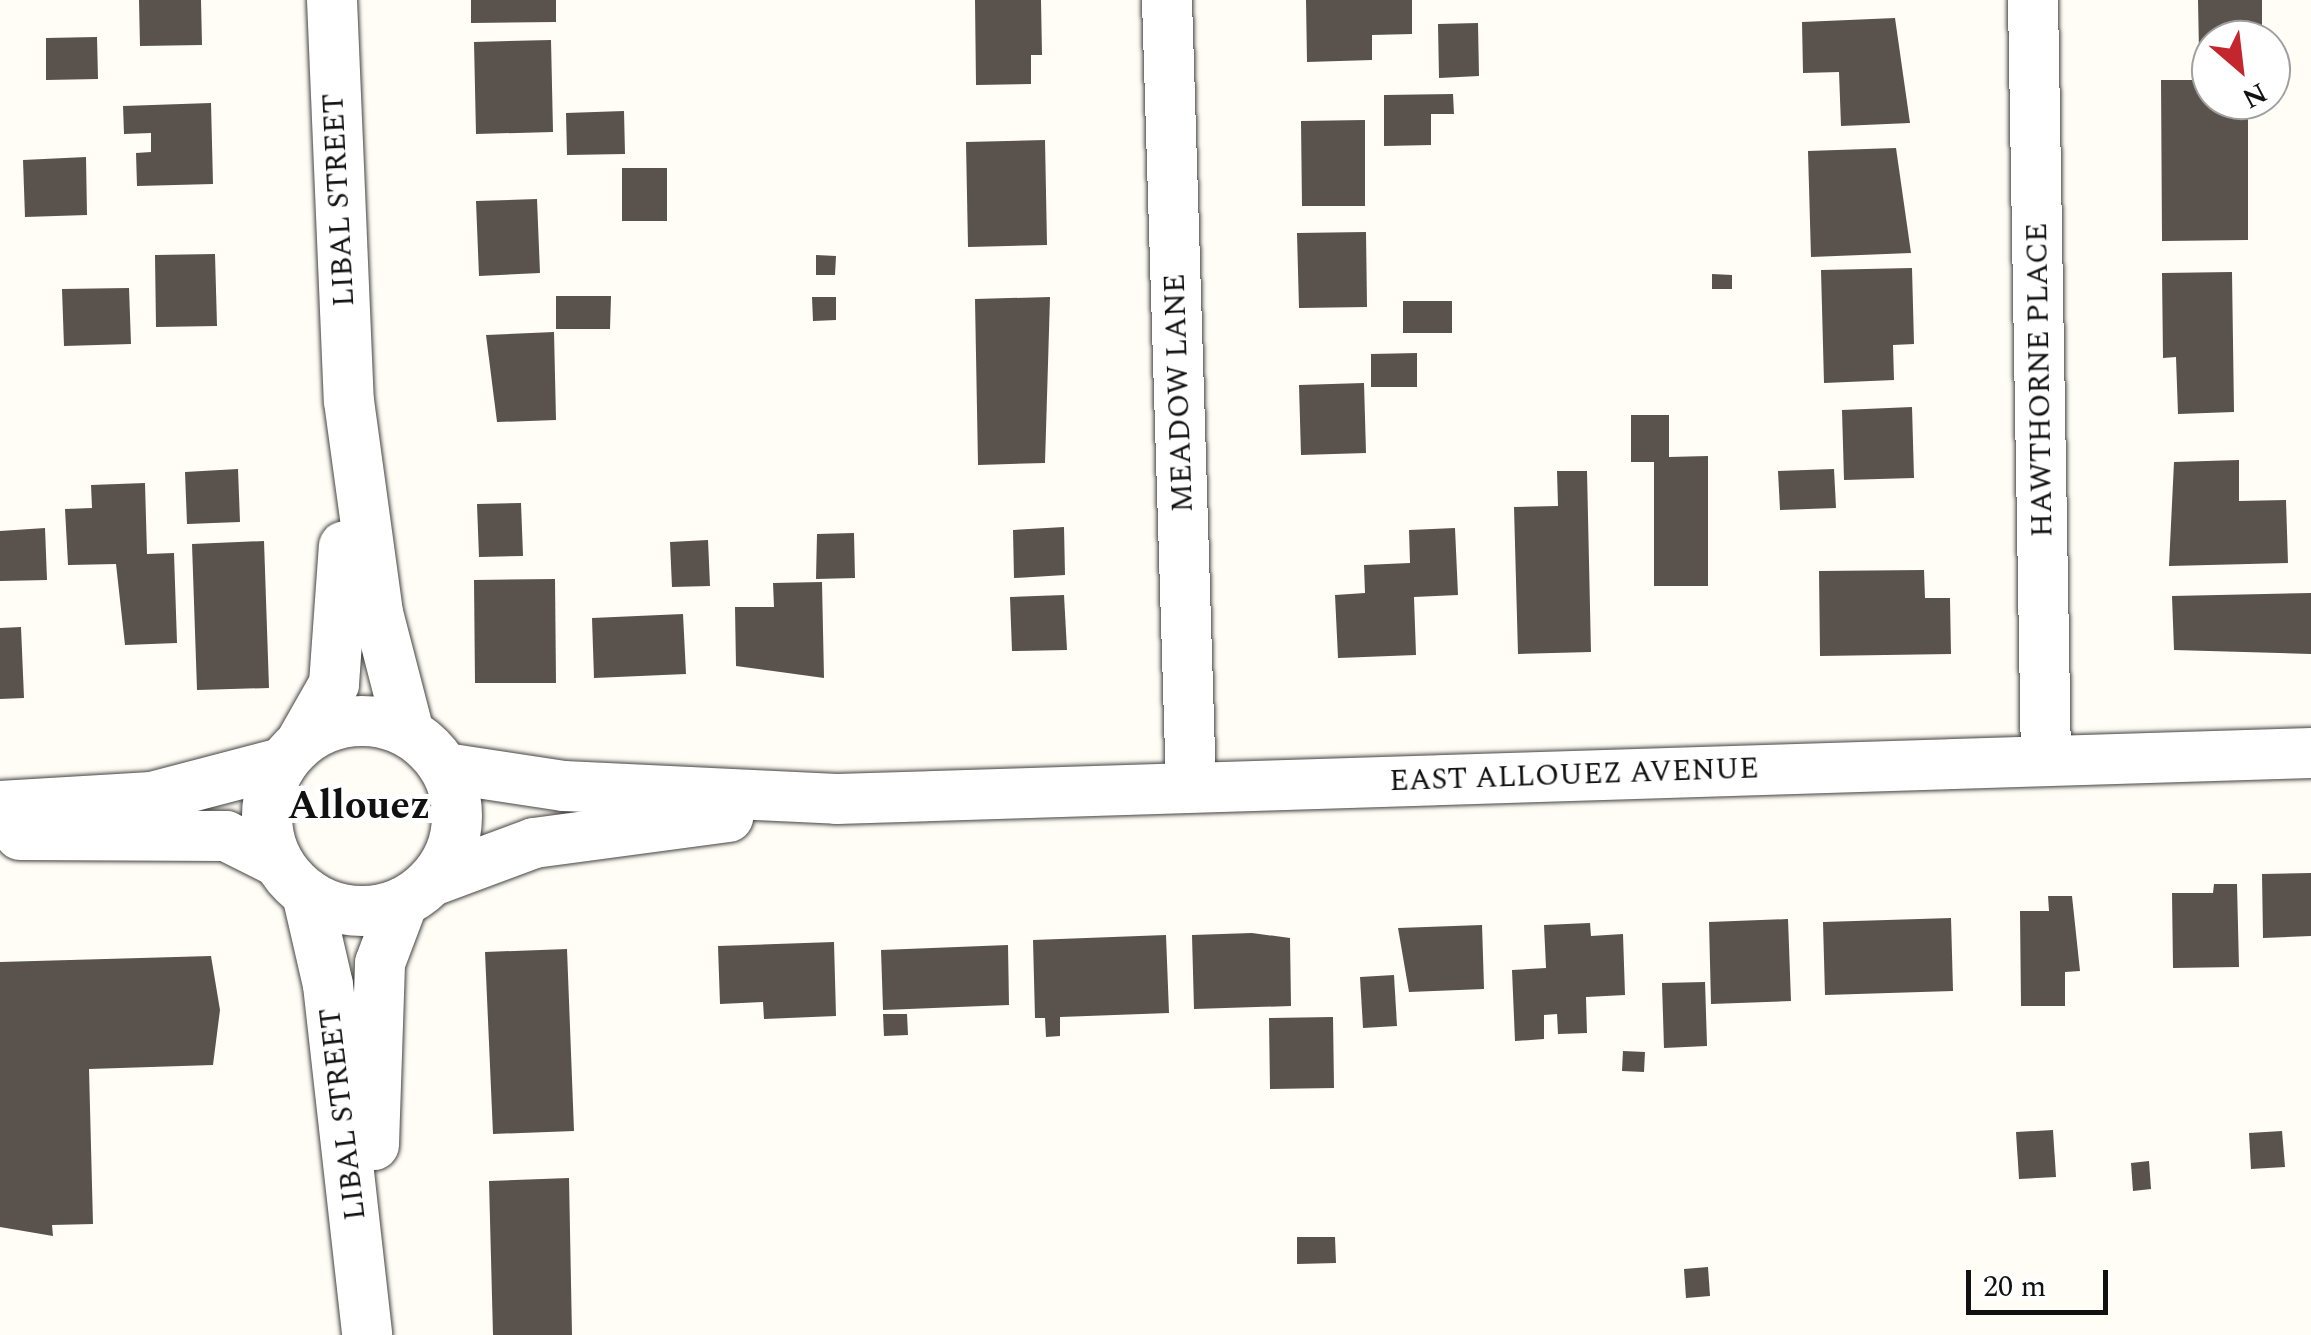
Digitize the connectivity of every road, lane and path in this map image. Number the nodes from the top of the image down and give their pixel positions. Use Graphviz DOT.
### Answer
graph roads {
  1 [pos="332,0"];
  2 [pos="1168,0"];
  3 [pos="2033,0"];
  4 [pos="349,401"];
  5 [pos="410,733"];
  6 [pos="292,752"];
  7 [pos="2311,753"];
  8 [pos="2046,761"];
  9 [pos="445,768"];
  10 [pos="1191,786"];
  11 [pos="837,799"];
  12 [pos="0,806"];
  13 [pos="0,835"];
  14 [pos="293,878"];
  15 [pos="417,892"];
  16 [pos="368,1335"];
  1 -- 4 [label="street, LIBAL STREET"];
  2 -- 10 [label="street, MEADOW LANE"];
  3 -- 8 [label="street, HAWTHORNE PLACE"];
  4 -- 5 [label="street, LIBAL STREET"];
  4 -- 6 [label="street, LIBAL STREET"];
  5 -- 6 [label="street"];
  5 -- 9 [label="street"];
  6 -- 12 [label="street"];
  6 -- 14 [label="street"];
  7 -- 8 [label="street, EAST ALLOUEZ AVENUE"];
  8 -- 10 [label="street, EAST ALLOUEZ AVENUE"];
  9 -- 11 [label="street, EAST ALLOUEZ AVENUE"];
  9 -- 15 [label="street"];
  10 -- 11 [label="street, EAST ALLOUEZ AVENUE"];
  11 -- 15 [label="street, EAST ALLOUEZ AVENUE"];
  13 -- 14 [label="street"];
  14 -- 15 [label="street"];
  14 -- 16 [label="street, LIBAL STREET"];
  15 -- 16 [label="street, LIBAL STREET"];
}
